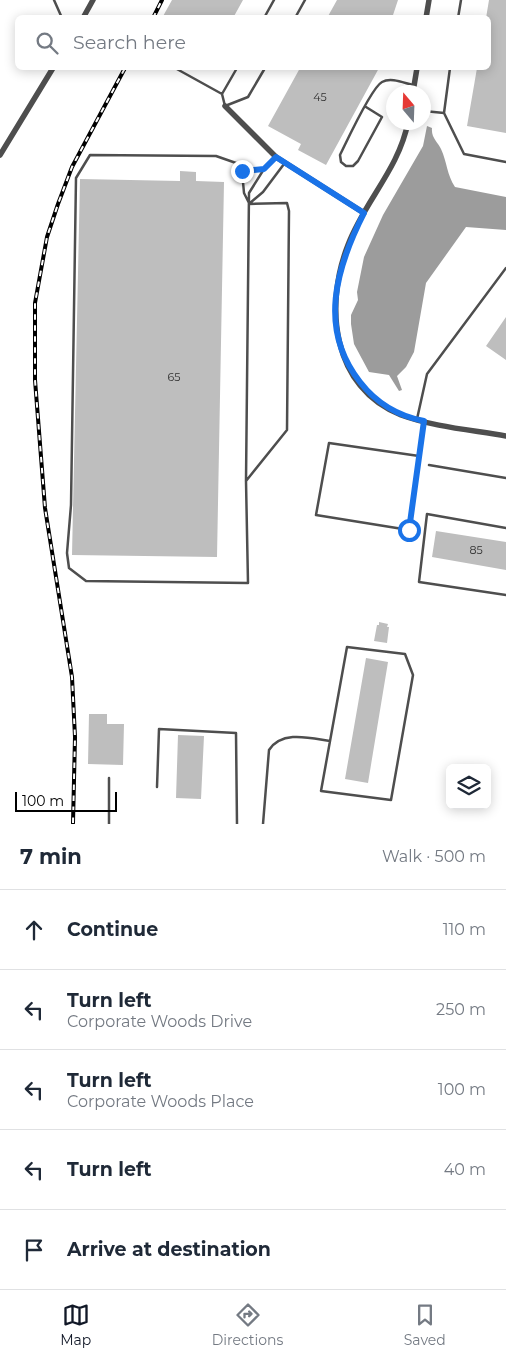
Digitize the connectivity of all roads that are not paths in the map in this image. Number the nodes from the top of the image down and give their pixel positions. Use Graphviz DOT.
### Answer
graph roads {
  1 [pos="54,0"];
  2 [pos="93,0"];
  3 [pos="274,0"];
  4 [pos="305,0"];
  5 [pos="429,0"];
  6 [pos="461,0"];
  7 [pos="61,15"];
  8 [pos="85,15"];
  9 [pos="266,15"];
  10 [pos="297,15"];
  11 [pos="426,15"];
  12 [pos="458,15"];
  13 [pos="52,70"];
  14 [pos="179,70"];
  15 [pos="235,70"];
  16 [pos="264,70"];
  17 [pos="417,70"];
  18 [pos="450,70"];
  19 [pos="414,85"];
  20 [pos="222,94"];
  21 [pos="225,106"];
  22 [pos="366,107"];
  23 [pos="431,112"];
  24 [pos="444,113"];
  25 [pos="406,130"];
  26 [pos="0,155"];
  27 [pos="276,157"];
  28 [pos="506,162"];
  29 [pos="285,163"];
  30 [pos="264,169"];
  31 [pos="242,171"];
  32 [pos="249,204"];
  33 [pos="364,213"];
  34 [pos="506,268"];
  35 [pos="417,420"];
  36 [pos="424,421"];
  37 [pos="506,436"];
  38 [pos="419,456"];
  39 [pos="430,465"];
  40 [pos="506,478"];
  41 [pos="246,482"];
  42 [pos="506,528"];
  43 [pos="506,590"];
  44 [pos="504,595"];
  45 [pos="330,741"];
  46 [pos="109,778"];
  47 [pos="156,787"];
  48 [pos="109,824"];
  49 [pos="237,824"];
  50 [pos="263,824"];
  1 -- 7 [label="lane"];
  2 -- 8 [label="street"];
  3 -- 9 [label="lane"];
  4 -- 10 [label="lane"];
  5 -- 11 [label="street"];
  6 -- 12 [label="lane"];
  13 -- 26 [label="street"];
  14 -- 20 [label="lane"];
  15 -- 20 [label="lane"];
  16 -- 21 [label="lane"];
  17 -- 19 [label="street"];
  18 -- 24 [label="lane"];
  19 -- 22 [label="lane"];
  20 -- 21 [label="lane"];
  21 -- 27 [label="street"];
  22 -- 22 [label="lane"];
  23 -- 24 [label="lane"];
  24 -- 28 [label="lane"];
  25 -- 33 [label="street"];
  27 -- 29 [label="street"];
  27 -- 30 [label="lane"];
  29 -- 32 [label="lane"];
  29 -- 33 [label="street"];
  30 -- 31 [label="lane"];
  30 -- 32 [label="lane"];
  31 -- 32 [label="lane"];
  31 -- 41 [label="lane"];
  32 -- 41 [label="lane"];
  32 -- 41 [label="lane"];
  33 -- 35 [label="street"];
  34 -- 35 [label="lane"];
  35 -- 36 [label="street"];
  36 -- 37 [label="street"];
  36 -- 38 [label="lane"];
  38 -- 38 [label="lane"];
  39 -- 40 [label="lane"];
  42 -- 44 [label="lane"];
  43 -- 44 [label="lane"];
  45 -- 45 [label="lane"];
  45 -- 50 [label="lane"];
  46 -- 48 [label="lane"];
  47 -- 49 [label="lane"];
}
